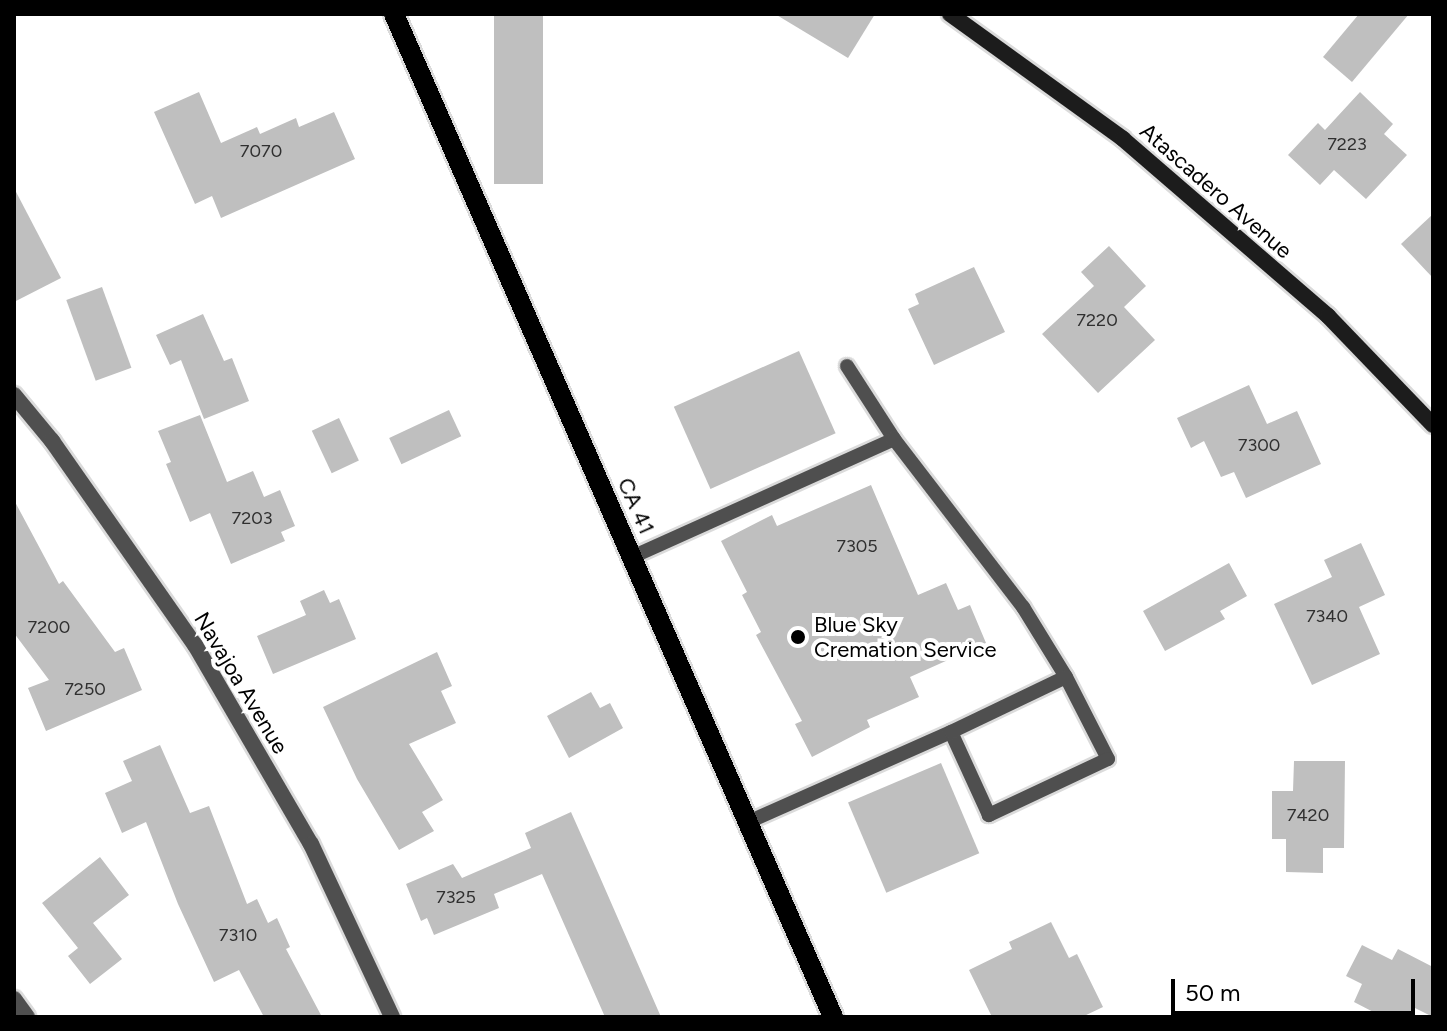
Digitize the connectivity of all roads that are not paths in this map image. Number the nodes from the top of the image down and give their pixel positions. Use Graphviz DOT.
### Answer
graph roads {
  1 [pos="394,14"];
  2 [pos="950,14"];
  3 [pos="847,366"];
  4 [pos="14,395"];
  5 [pos="1433,425"];
  6 [pos="894,439"];
  7 [pos="632,557"];
  8 [pos="1066,677"];
  9 [pos="951,732"];
  10 [pos="748,822"];
  11 [pos="14,999"];
  12 [pos="27,1017"];
  13 [pos="392,1017"];
  14 [pos="833,1017"];
  1 -- 7 [label="main road, CA 41 / CA 41"];
  2 -- 5 [label="main road, Atascadero Avenue"];
  3 -- 6 [label="lane"];
  4 -- 13 [label="street, Navajoa Avenue"];
  6 -- 7 [label="lane"];
  6 -- 8 [label="lane"];
  7 -- 10 [label="main road, CA 41 / CA 41"];
  8 -- 9 [label="lane"];
  8 -- 9 [label="lane"];
  9 -- 10 [label="lane"];
  10 -- 14 [label="main road, CA 41 / CA 41"];
  11 -- 12 [label="street"];
}
